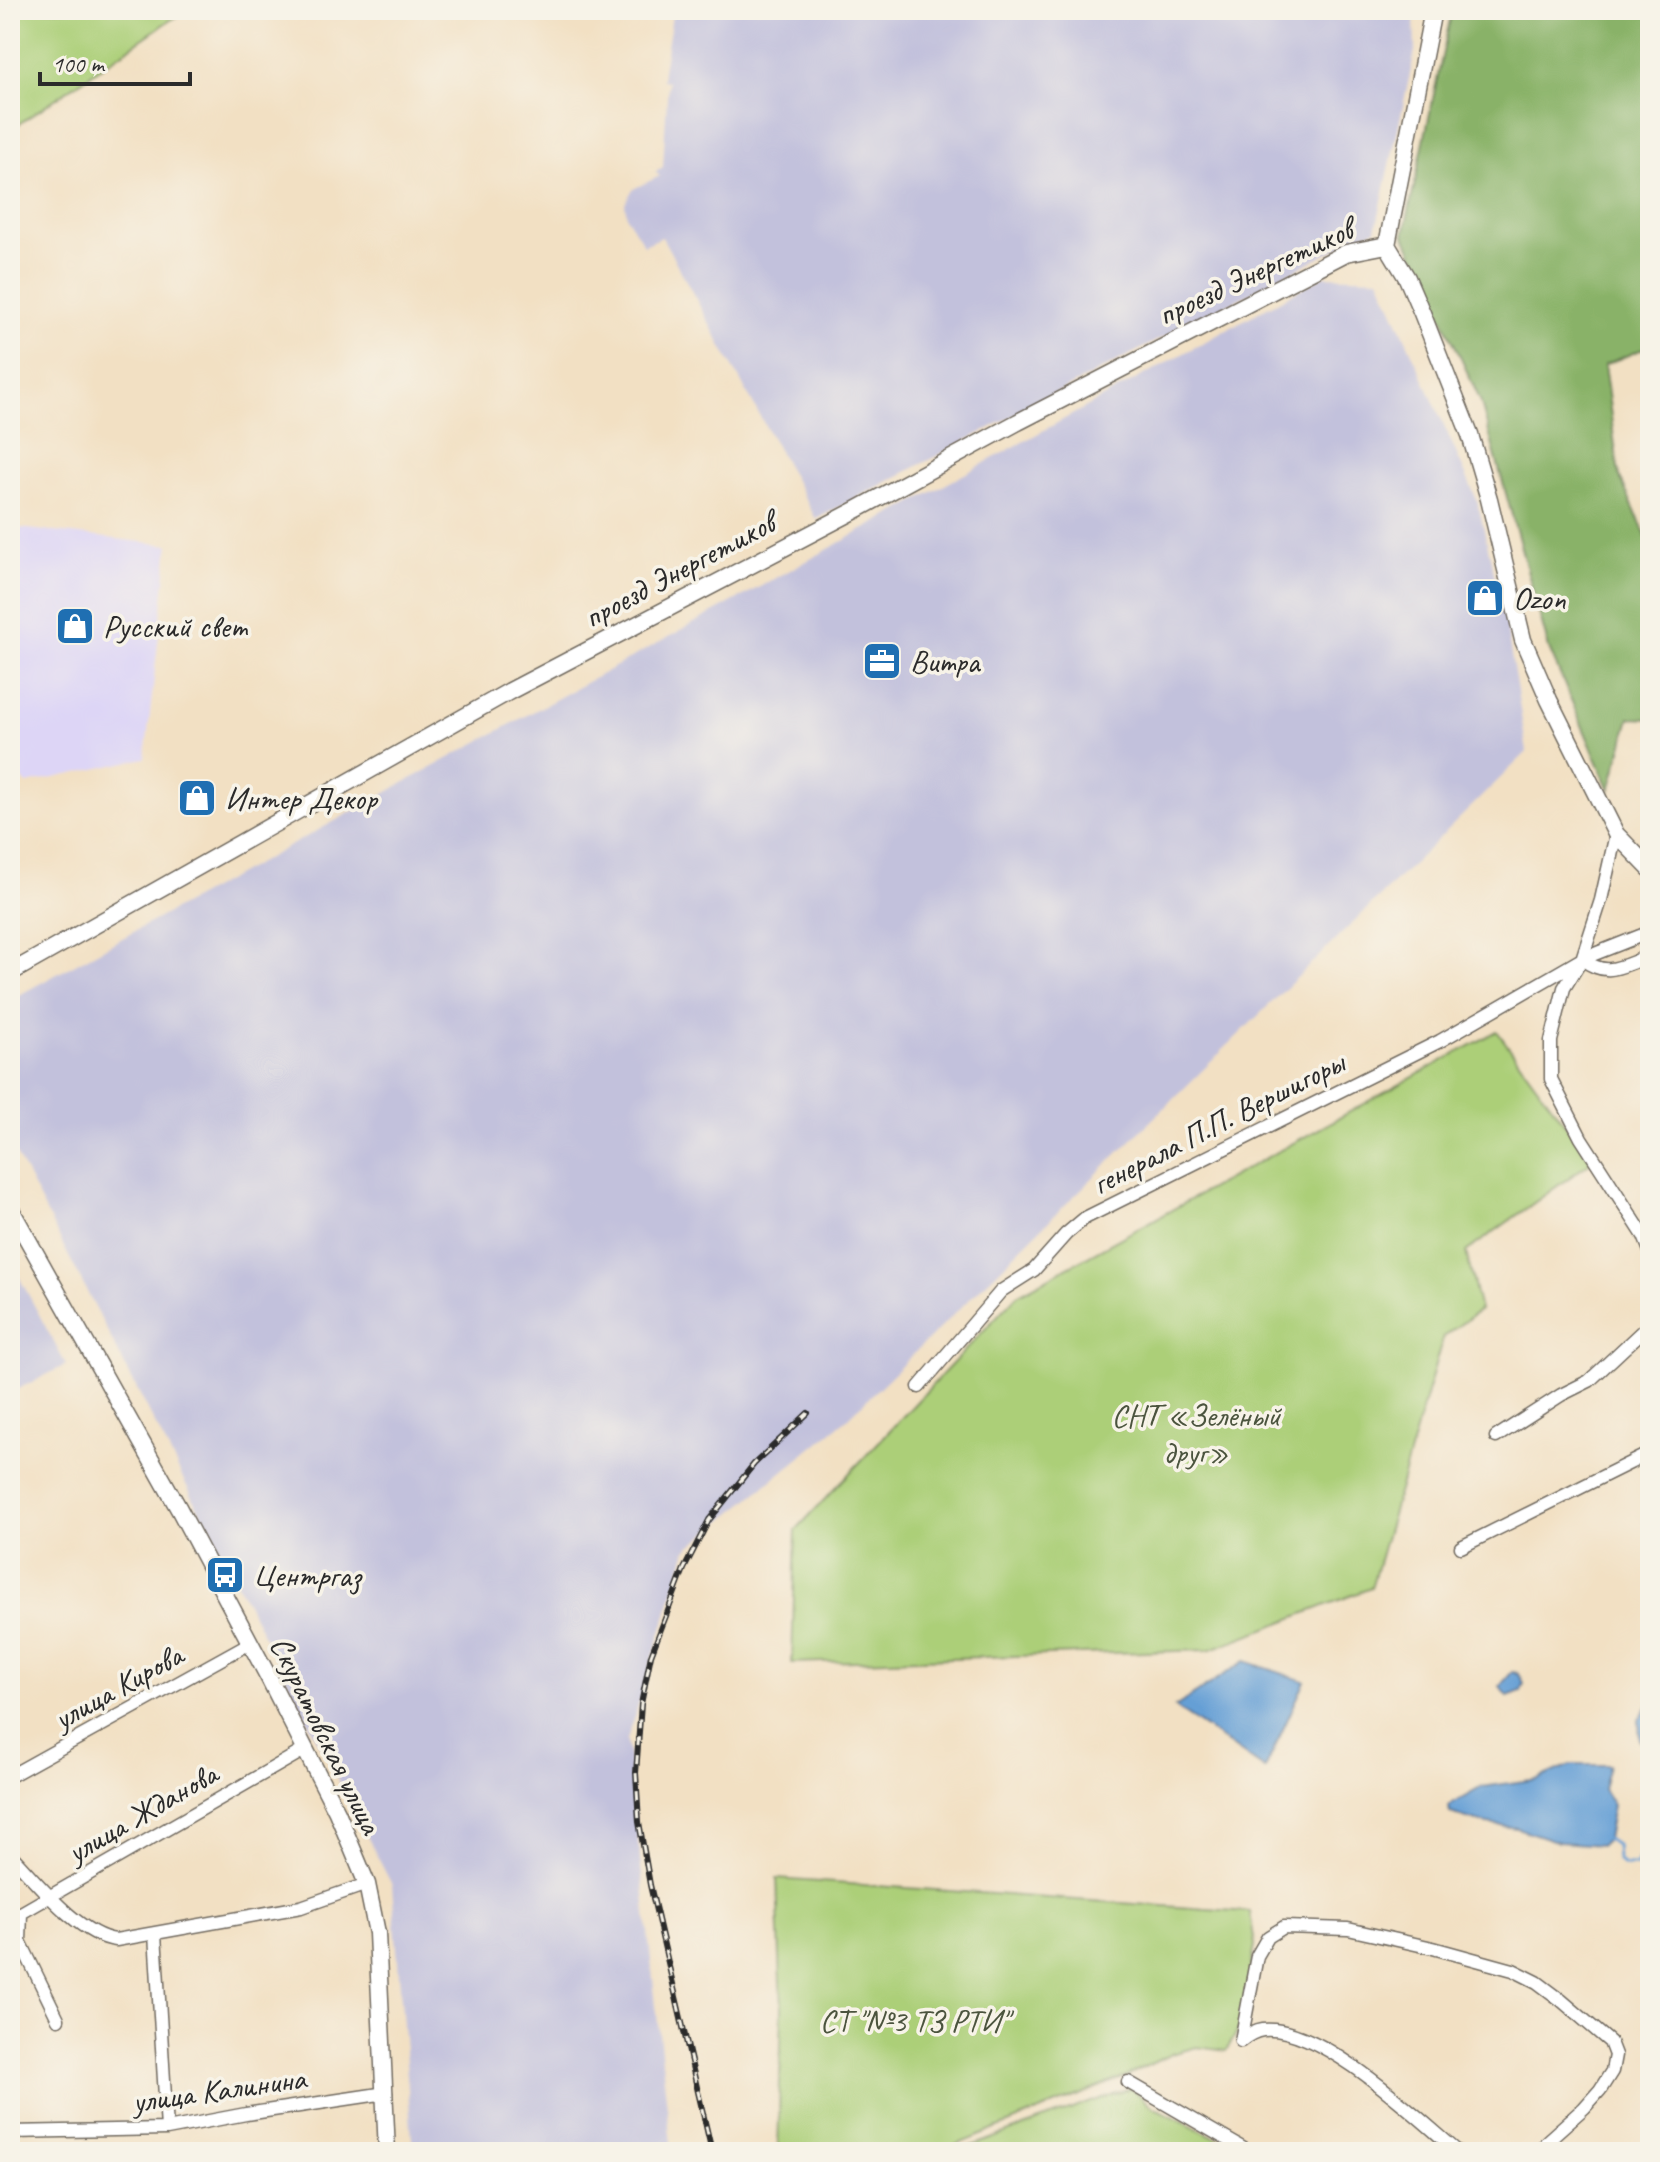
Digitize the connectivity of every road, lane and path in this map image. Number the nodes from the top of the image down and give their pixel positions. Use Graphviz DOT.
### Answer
graph roads {
  1 [pos="1433,10"];
  2 [pos="1387,245"];
  3 [pos="1616,834"];
  4 [pos="1650,869"];
  5 [pos="1650,932"];
  6 [pos="1650,956"];
  7 [pos="1582,959"];
  8 [pos="10,973"];
  9 [pos="10,1208"];
  10 [pos="1650,1251"];
  11 [pos="1650,1324"];
  12 [pos="919,1387"];
  13 [pos="1496,1437"];
  14 [pos="1650,1453"];
  15 [pos="1461,1547"];
  16 [pos="250,1643"];
  17 [pos="306,1749"];
  18 [pos="10,1776"];
  19 [pos="10,1854"];
  20 [pos="367,1884"];
  21 [pos="50,1896"];
  22 [pos="155,1934"];
  23 [pos="58,2019"];
  24 [pos="1128,2082"];
  25 [pos="386,2093"];
  26 [pos="167,2129"];
  27 [pos="10,2132"];
  28 [pos="387,2152"];
  29 [pos="1249,2152"];
  30 [pos="1458,2152"];
  31 [pos="1540,2152"];
  1 -- 2 [label="street"];
  2 -- 3 [label="street"];
  2 -- 8 [label="street, проезд Энергетиков"];
  3 -- 4 [label="street"];
  3 -- 7 [label="street"];
  5 -- 7 [label="street, генерала П.П. Вершигоры"];
  6 -- 7 [label="street"];
  7 -- 10 [label="street"];
  7 -- 12 [label="street, генерала П.П. Вершигоры"];
  9 -- 16 [label="street, Скуратовская улица"];
  11 -- 13 [label="street"];
  14 -- 15 [label="street"];
  16 -- 17 [label="street, Скуратовская улица"];
  16 -- 18 [label="street, улица Кирова"];
  17 -- 20 [label="street, Скуратовская улица"];
  17 -- 21 [label="street, улица Жданова"];
  19 -- 21 [label="street"];
  20 -- 22 [label="street"];
  20 -- 25 [label="street, Скуратовская улица"];
  21 -- 22 [label="street"];
  21 -- 23 [label="street, улица Жданова"];
  22 -- 26 [label="street"];
  24 -- 29 [label="street"];
  25 -- 26 [label="street, улица Калинина"];
  25 -- 28 [label="street, Скуратовская улица"];
  26 -- 27 [label="street, улица Калинина"];
  30 -- 31 [label="street"];
}
